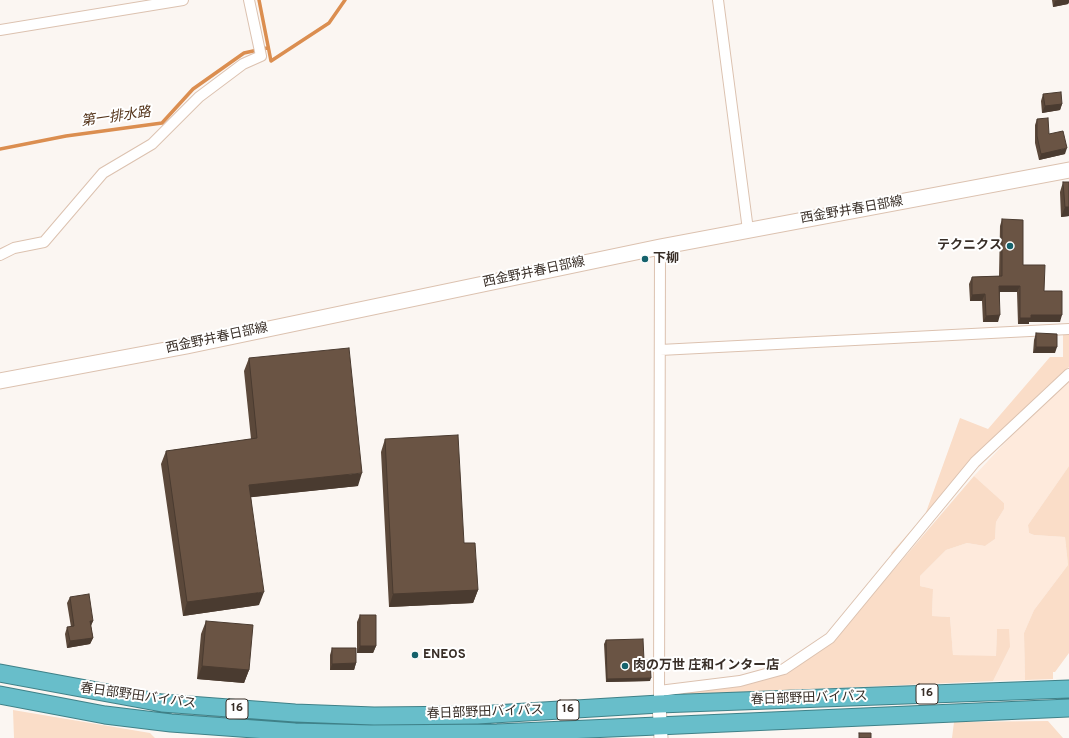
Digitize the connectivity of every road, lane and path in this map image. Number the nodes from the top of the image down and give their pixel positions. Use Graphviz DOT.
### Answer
graph roads {
  1 [pos="183,0"];
  2 [pos="249,0"];
  3 [pos="718,0"];
  4 [pos="0,30"];
  5 [pos="1069,170"];
  6 [pos="748,230"];
  7 [pos="660,247"];
  8 [pos="0,255"];
  9 [pos="1069,329"];
  10 [pos="660,350"];
  11 [pos="1069,374"];
  12 [pos="0,381"];
  13 [pos="0,673"];
  14 [pos="1069,689"];
  15 [pos="0,694"];
  16 [pos="659,698"];
  17 [pos="1069,708"];
  18 [pos="660,732"];
  1 -- 4 [label="street"];
  2 -- 8 [label="street"];
  3 -- 6 [label="street"];
  5 -- 6 [label="main road, 西金野井春日部線"];
  6 -- 7 [label="main road, 西金野井春日部線"];
  7 -- 10 [label="street"];
  7 -- 12 [label="main road, 西金野井春日部線"];
  9 -- 10 [label="street"];
  10 -- 16 [label="street"];
  11 -- 16 [label="street"];
  13 -- 16 [label="highway, 春日部野田バイパス / 16"];
  14 -- 16 [label="highway, 春日部野田バイパス / 16"];
  15 -- 18 [label="highway, 春日部野田バイパス / 16"];
  16 -- 18 [label="street"];
  17 -- 18 [label="highway, 春日部野田バイパス / 16"];
}
